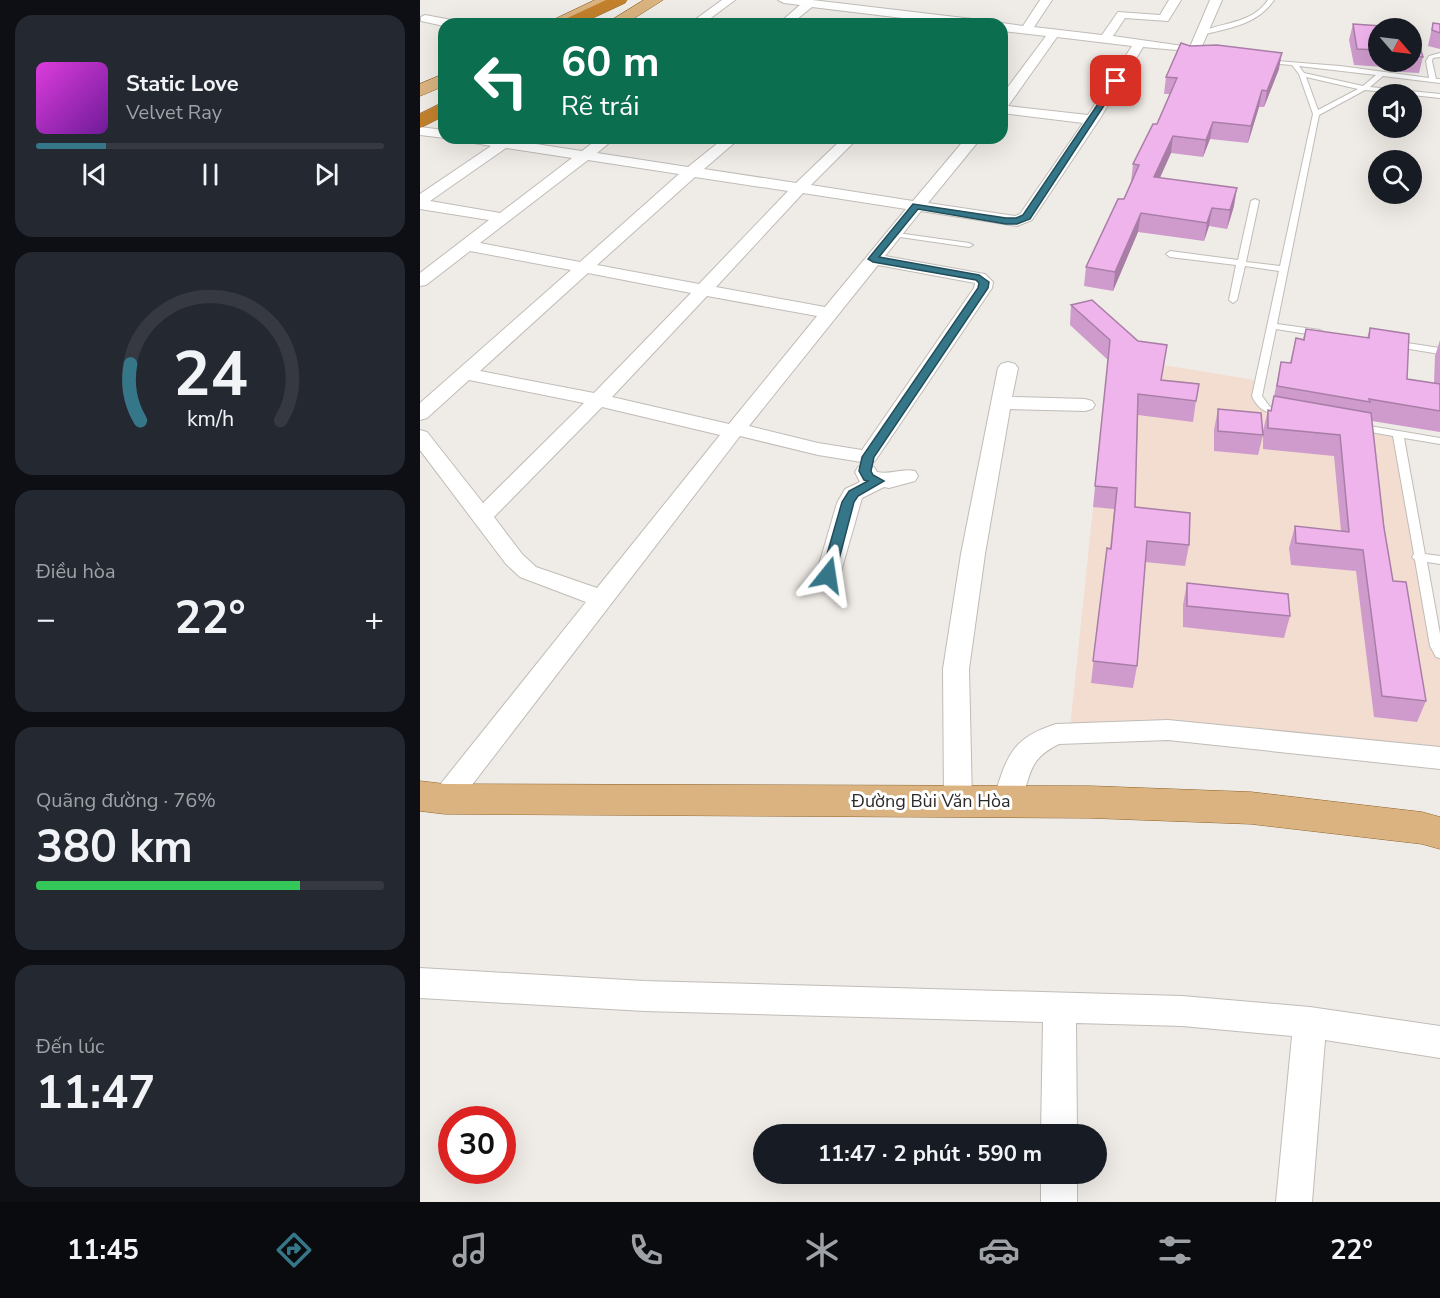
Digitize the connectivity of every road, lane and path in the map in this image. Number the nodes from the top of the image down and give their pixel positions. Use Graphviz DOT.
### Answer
graph roads {
  1 [pos="608,0"];
  2 [pos="619,0"];
  3 [pos="643,0"];
  4 [pos="655,0"];
  5 [pos="729,0"];
  6 [pos="791,0"];
  7 [pos="896,0"];
  8 [pos="1046,0"];
  9 [pos="1175,0"];
  10 [pos="1216,0"];
  11 [pos="1270,0"];
  12 [pos="810,3"];
  13 [pos="880,12"];
  14 [pos="570,18"];
  15 [pos="580,18"];
  16 [pos="613,18"];
  17 [pos="624,18"];
  18 [pos="704,18"];
  19 [pos="791,18"];
  20 [pos="874,18"];
  21 [pos="930,18"];
  22 [pos="424,19"];
  23 [pos="438,21"];
  24 [pos="1008,28"];
  25 [pos="1026,30"];
  26 [pos="1054,33"];
  27 [pos="1202,33"];
  28 [pos="1106,38"];
  29 [pos="1140,42"];
  30 [pos="1440,55"];
  31 [pos="1261,61"];
  32 [pos="1295,64"];
  33 [pos="1382,73"];
  34 [pos="1302,74"];
  35 [pos="1436,81"];
  36 [pos="438,84"];
  37 [pos="438,86"];
  38 [pos="1364,88"];
  39 [pos="420,91"];
  40 [pos="420,96"];
  41 [pos="1008,96"];
  42 [pos="1440,96"];
  43 [pos="438,110"];
  44 [pos="1008,110"];
  45 [pos="438,112"];
  46 [pos="1316,114"];
  47 [pos="420,117"];
  48 [pos="1092,120"];
  49 [pos="420,122"];
  50 [pos="420,130"];
  51 [pos="438,133"];
  52 [pos="504,144"];
  53 [pos="524,144"];
  54 [pos="600,144"];
  55 [pos="726,144"];
  56 [pos="845,144"];
  57 [pos="969,144"];
  58 [pos="585,155"];
  59 [pos="691,172"];
  60 [pos="799,189"];
  61 [pos="1255,201"];
  62 [pos="420,202"];
  63 [pos="916,206"];
  64 [pos="503,218"];
  65 [pos="893,234"];
  66 [pos="969,245"];
  67 [pos="468,246"];
  68 [pos="1170,254"];
  69 [pos="873,259"];
  70 [pos="1241,263"];
  71 [pos="584,268"];
  72 [pos="1282,269"];
  73 [pos="420,281"];
  74 [pos="703,289"];
  75 [pos="1233,300"];
  76 [pos="829,313"];
  77 [pos="1272,326"];
  78 [pos="1328,334"];
  79 [pos="1384,343"];
  80 [pos="1440,351"];
  81 [pos="1008,368"];
  82 [pos="466,374"];
  83 [pos="598,400"];
  84 [pos="1002,403"];
  85 [pos="1084,405"];
  86 [pos="420,414"];
  87 [pos="1289,415"];
  88 [pos="1344,424"];
  89 [pos="734,431"];
  90 [pos="1398,434"];
  91 [pos="420,436"];
  92 [pos="1440,441"];
  93 [pos="868,457"];
  94 [pos="907,476"];
  95 [pos="878,481"];
  96 [pos="481,517"];
  97 [pos="1418,557"];
  98 [pos="1440,560"];
  99 [pos="828,575"];
  100 [pos="600,598"];
  101 [pos="1440,654"];
  102 [pos="1440,758"];
  103 [pos="432,798"];
  104 [pos="1007,800"];
  105 [pos="958,801"];
  106 [pos="1440,833"];
  107 [pos="420,983"];
  108 [pos="1060,1007"];
  109 [pos="1310,1022"];
  110 [pos="1440,1042"];
  111 [pos="1059,1124"];
  112 [pos="1059,1184"];
  113 [pos="1059,1202"];
  114 [pos="1294,1202"];
  1 -- 14 [label="main road"];
  2 -- 15 [label="highway"];
  3 -- 16 [label="highway"];
  4 -- 17 [label="main road"];
  5 -- 18 [label="street"];
  6 -- 12 [label="street"];
  7 -- 13 [label="street"];
  8 -- 25 [label="street"];
  9 -- 28 [label="street"];
  10 -- 27 [label="street"];
  11 -- 27 [label="lane"];
  12 -- 13 [label="street"];
  12 -- 19 [label="street"];
  13 -- 20 [label="street"];
  13 -- 21 [label="street"];
  22 -- 23 [label="street"];
  24 -- 25 [label="street"];
  25 -- 26 [label="street"];
  26 -- 28 [label="street"];
  26 -- 41 [label="street"];
  27 -- 29 [label="street"];
  28 -- 29 [label="street"];
  29 -- 48 [label="street"];
  30 -- 35 [label="lane"];
  31 -- 32 [label="lane"];
  32 -- 33 [label="lane"];
  32 -- 34 [label="lane"];
  33 -- 35 [label="lane"];
  33 -- 38 [label="lane"];
  34 -- 38 [label="lane"];
  34 -- 46 [label="lane"];
  36 -- 39 [label="main road"];
  37 -- 40 [label="highway"];
  38 -- 42 [label="lane"];
  38 -- 46 [label="lane"];
  43 -- 47 [label="highway"];
  44 -- 48 [label="street"];
  45 -- 49 [label="highway"];
  46 -- 72 [label="lane"];
  48 -- 63 [label="street"];
  50 -- 51 [label="street"];
  52 -- 62 [label="street"];
  53 -- 58 [label="street"];
  54 -- 58 [label="street"];
  55 -- 59 [label="street"];
  56 -- 60 [label="street"];
  57 -- 63 [label="street"];
  58 -- 59 [label="street"];
  58 -- 64 [label="street"];
  59 -- 60 [label="street"];
  59 -- 71 [label="street"];
  60 -- 63 [label="street"];
  60 -- 74 [label="street"];
  61 -- 70 [label="lane"];
  62 -- 64 [label="street"];
  63 -- 65 [label="street"];
  64 -- 67 [label="street"];
  65 -- 66 [label="lane"];
  65 -- 69 [label="street"];
  67 -- 71 [label="street"];
  67 -- 73 [label="street"];
  68 -- 70 [label="lane"];
  69 -- 76 [label="street"];
  69 -- 93 [label="street"];
  70 -- 72 [label="lane"];
  70 -- 75 [label="lane"];
  71 -- 74 [label="street"];
  71 -- 82 [label="street"];
  72 -- 77 [label="lane"];
  74 -- 76 [label="street"];
  74 -- 83 [label="street"];
  76 -- 89 [label="street"];
  77 -- 78 [label="lane"];
  77 -- 87 [label="lane"];
  79 -- 80 [label="lane"];
  81 -- 84 [label="street"];
  82 -- 83 [label="street"];
  82 -- 86 [label="street"];
  83 -- 89 [label="street"];
  83 -- 96 [label="street"];
  84 -- 85 [label="street"];
  84 -- 105 [label="street"];
  88 -- 90 [label="lane"];
  89 -- 93 [label="street"];
  89 -- 100 [label="street"];
  90 -- 92 [label="lane"];
  90 -- 97 [label="lane"];
  91 -- 96 [label="street"];
  93 -- 95 [label="street"];
  94 -- 95 [label="street"];
  95 -- 99 [label="street"];
  96 -- 100 [label="street"];
  97 -- 98 [label="lane"];
  97 -- 101 [label="lane"];
  100 -- 103 [label="street"];
  102 -- 104 [label="street"];
  103 -- 105 [label="main road, Đường Bùi Văn Hòa"];
  104 -- 105 [label="main road, Đường Bùi Văn Hòa"];
  104 -- 106 [label="main road, Đường Bùi Văn Hòa"];
  107 -- 108 [label="street"];
  108 -- 109 [label="street"];
  108 -- 111 [label="street"];
  109 -- 110 [label="street"];
  109 -- 114 [label="street"];
  112 -- 113 [label="street"];
}
